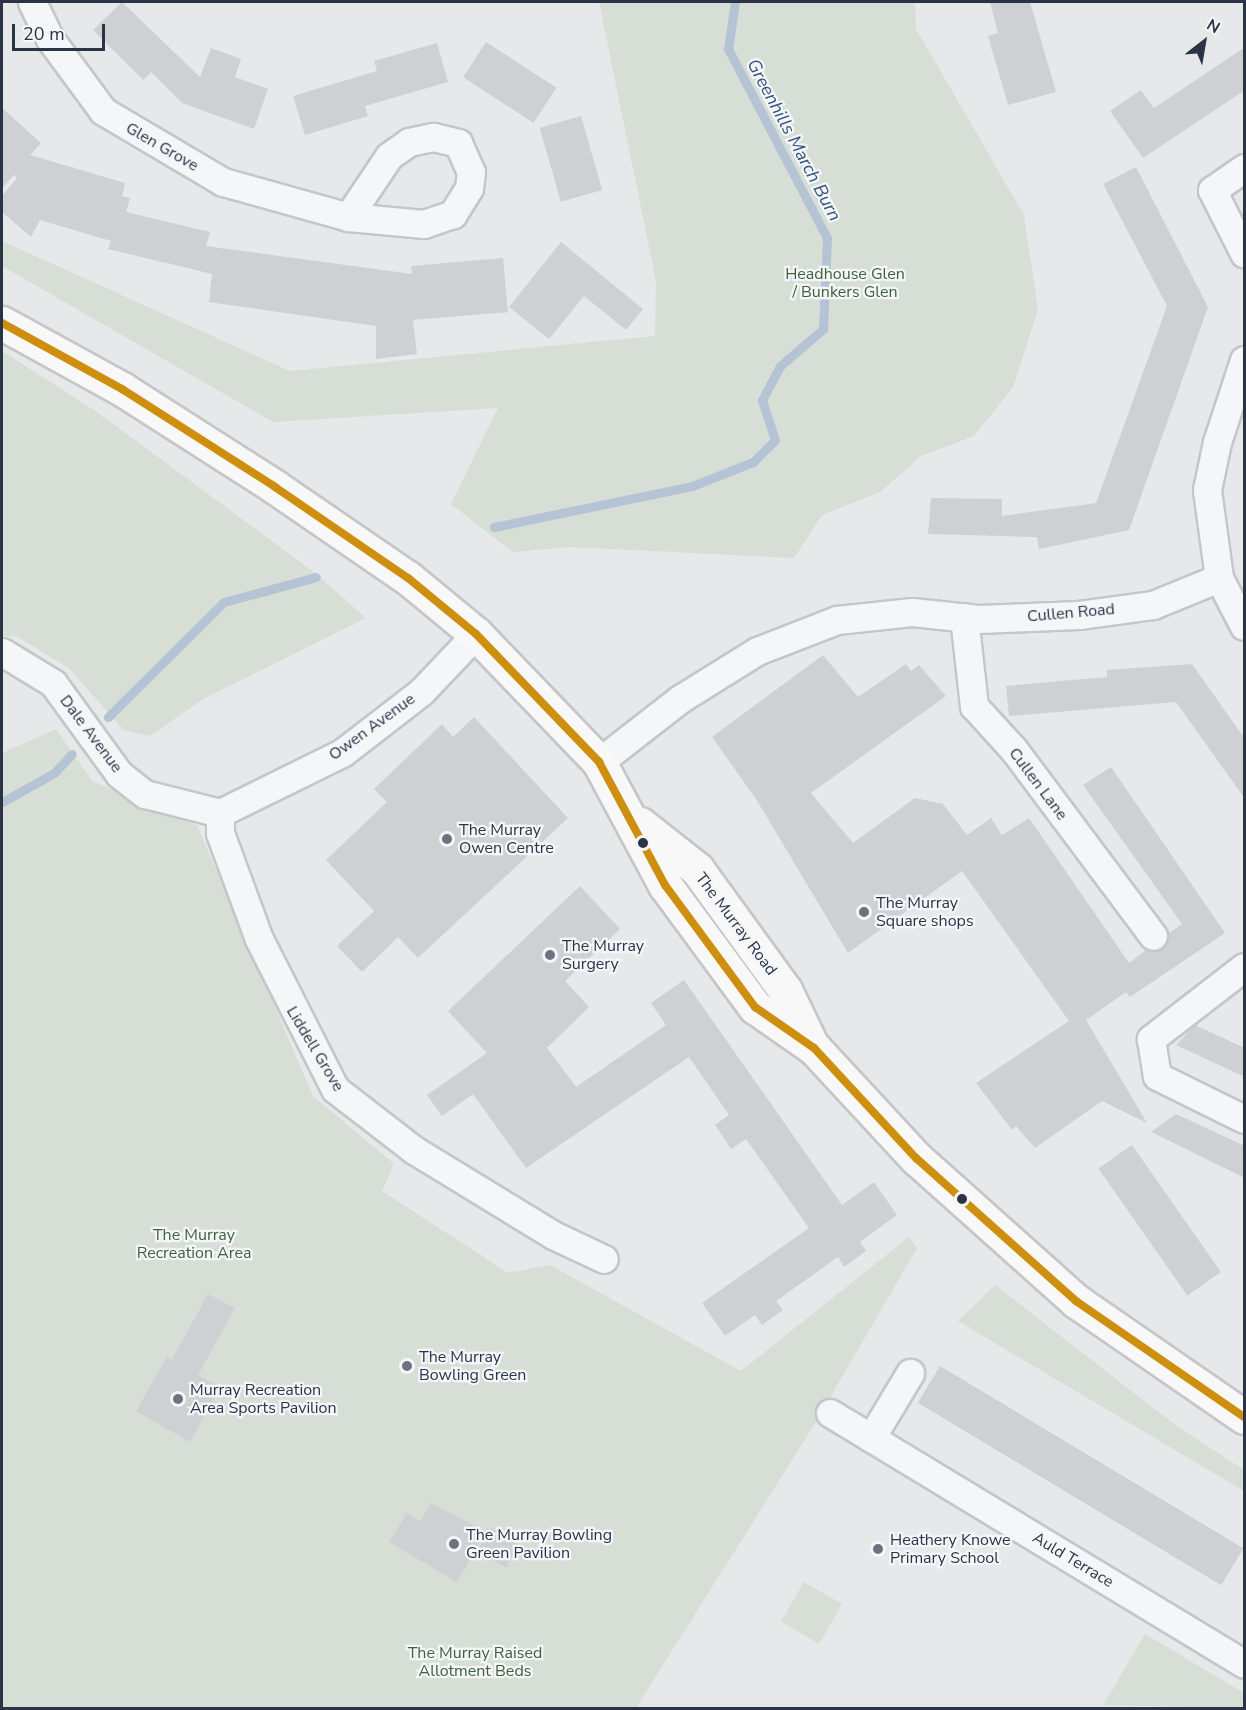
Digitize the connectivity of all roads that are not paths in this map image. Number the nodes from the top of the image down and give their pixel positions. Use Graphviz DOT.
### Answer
graph roads {
  1 [pos="32,2"];
  2 [pos="1245,168"];
  3 [pos="348,218"];
  4 [pos="1245,253"];
  5 [pos="2,323"];
  6 [pos="1245,360"];
  7 [pos="1219,578"];
  8 [pos="964,617"];
  9 [pos="1245,626"];
  10 [pos="476,634"];
  11 [pos="2,652"];
  12 [pos="599,762"];
  13 [pos="220,813"];
  14 [pos="1153,936"];
  15 [pos="1245,967"];
  16 [pos="1245,1119"];
  17 [pos="604,1259"];
  18 [pos="910,1373"];
  19 [pos="830,1413"];
  20 [pos="1245,1417"];
  21 [pos="871,1438"];
  22 [pos="1245,1664"];
  1 -- 3 [label="street, Glen Grove"];
  2 -- 4 [label="street"];
  5 -- 10 [label="street, The Murray Road"];
  6 -- 7 [label="street"];
  7 -- 8 [label="street, Cullen Road"];
  7 -- 9 [label="street"];
  8 -- 12 [label="street, Cullen Road"];
  8 -- 14 [label="street, Cullen Lane"];
  10 -- 12 [label="street, The Murray Road"];
  10 -- 13 [label="street, Owen Avenue"];
  11 -- 13 [label="street, Dale Avenue"];
  12 -- 20 [label="street, The Murray Road"];
  13 -- 17 [label="street, Liddell Grove"];
  15 -- 16 [label="street"];
  18 -- 21 [label="street"];
  19 -- 21 [label="street, Auld Terrace"];
  21 -- 22 [label="street, Auld Terrace"];
}
